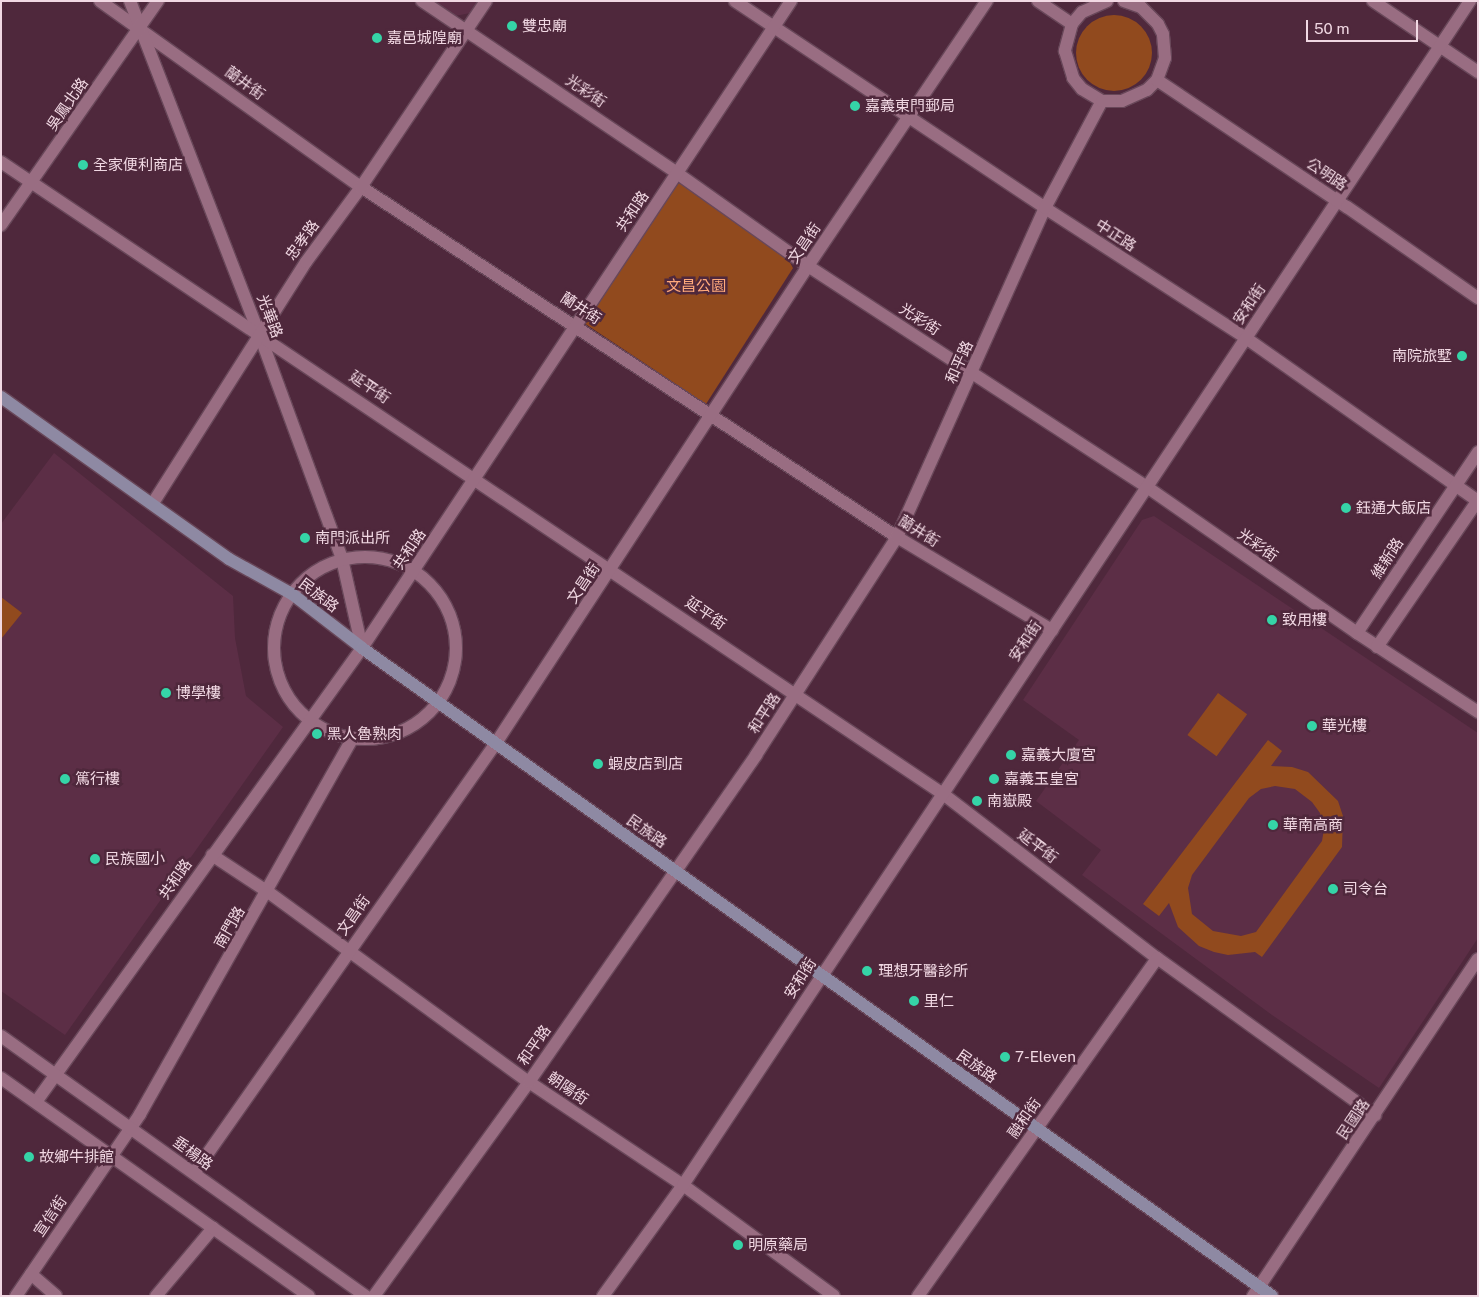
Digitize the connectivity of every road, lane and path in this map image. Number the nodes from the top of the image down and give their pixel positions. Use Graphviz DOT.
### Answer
graph roads {
  1 [pos="100,1"];
  2 [pos="130,1"];
  3 [pos="158,1"];
  4 [pos="422,1"];
  5 [pos="486,1"];
  6 [pos="735,1"];
  7 [pos="791,1"];
  8 [pos="987,1"];
  9 [pos="1038,1"];
  10 [pos="1107,1"];
  11 [pos="1124,1"];
  12 [pos="1373,1"];
  13 [pos="1470,1"];
  14 [pos="1142,4"];
  15 [pos="1072,24"];
  16 [pos="774,27"];
  17 [pos="140,28"];
  18 [pos="467,30"];
  19 [pos="1440,46"];
  20 [pos="1478,72"];
  21 [pos="1157,80"];
  22 [pos="1102,101"];
  23 [pos="910,117"];
  24 [pos="1,162"];
  25 [pos="677,173"];
  26 [pos="31,183"];
  27 [pos="361,187"];
  28 [pos="1338,200"];
  29 [pos="1045,208"];
  30 [pos="1,225"];
  31 [pos="808,266"];
  32 [pos="1478,298"];
  33 [pos="576,324"];
  34 [pos="259,333"];
  35 [pos="1246,338"];
  36 [pos="973,372"];
  37 [pos="1,397"];
  38 [pos="712,414"];
  39 [pos="1478,452"];
  40 [pos="476,478"];
  41 [pos="1455,485"];
  42 [pos="1147,487"];
  43 [pos="1478,500"];
  44 [pos="153,503"];
  45 [pos="897,537"];
  46 [pos="342,559"];
  47 [pos="612,569"];
  48 [pos="414,570"];
  49 [pos="292,594"];
  50 [pos="1052,630"];
  51 [pos="1357,633"];
  52 [pos="1377,647"];
  53 [pos="362,648"];
  54 [pos="795,694"];
  55 [pos="438,702"];
  56 [pos="1478,712"];
  57 [pos="308,720"];
  58 [pos="352,739"];
  59 [pos="496,744"];
  60 [pos="943,794"];
  61 [pos="212,855"];
  62 [pos="674,870"];
  63 [pos="268,892"];
  64 [pos="347,952"];
  65 [pos="1157,958"];
  66 [pos="1478,959"];
  67 [pos="821,974"];
  68 [pos="1,1036"];
  69 [pos="56,1075"];
  70 [pos="1,1078"];
  71 [pos="529,1082"];
  72 [pos="36,1102"];
  73 [pos="1375,1115"];
  74 [pos="130,1128"];
  75 [pos="1036,1128"];
  76 [pos="112,1155"];
  77 [pos="194,1173"];
  78 [pos="683,1185"];
  79 [pos="213,1228"];
  80 [pos="30,1274"];
  81 [pos="1256,1291"];
  82 [pos="16,1296"];
  83 [pos="56,1296"];
  84 [pos="156,1296"];
  85 [pos="309,1296"];
  86 [pos="366,1296"];
  87 [pos="374,1296"];
  88 [pos="603,1296"];
  89 [pos="834,1296"];
  90 [pos="918,1296"];
  91 [pos="1272,1296"];
  1 -- 17 [label="street, 蘭井街"];
  2 -- 17 [label="street, 光華路"];
  3 -- 17 [label="street, 吳鳳北路"];
  4 -- 18 [label="street, 光彩街"];
  5 -- 18 [label="street, 忠孝路"];
  6 -- 16 [label="street, 中正路"];
  7 -- 16 [label="street, 共和路"];
  8 -- 23 [label="street, 文昌街"];
  9 -- 15 [label="street"];
  10 -- 15 [label="street"];
  11 -- 14 [label="street"];
  12 -- 19 [label="street"];
  13 -- 19 [label="street, 安和街"];
  14 -- 21 [label="street"];
  15 -- 22 [label="street"];
  16 -- 23 [label="street, 中正路"];
  16 -- 25 [label="street, 共和路"];
  17 -- 26 [label="street, 吳鳳北路"];
  17 -- 27 [label="street, 蘭井街"];
  17 -- 34 [label="street, 光華路"];
  18 -- 25 [label="street, 光彩街"];
  18 -- 27 [label="street, 忠孝路"];
  19 -- 20 [label="street"];
  19 -- 28 [label="street, 安和街"];
  21 -- 22 [label="street"];
  21 -- 28 [label="street, 公明路"];
  22 -- 29 [label="street, 和平路"];
  23 -- 29 [label="street, 中正路"];
  23 -- 31 [label="street, 文昌街"];
  24 -- 26 [label="street, 延平街"];
  25 -- 31 [label="street, 光彩街"];
  25 -- 33 [label="street, 共和路"];
  26 -- 30 [label="street, 吳鳳北路"];
  26 -- 34 [label="street, 延平街"];
  27 -- 33 [label="street, 蘭井街"];
  27 -- 34 [label="street, 忠孝路"];
  28 -- 32 [label="street, 公明路"];
  28 -- 35 [label="street, 安和街"];
  29 -- 35 [label="street, 中正路"];
  29 -- 36 [label="street, 和平路"];
  31 -- 36 [label="street, 光彩街"];
  31 -- 38 [label="street, 文昌街"];
  33 -- 38 [label="street, 蘭井街"];
  33 -- 40 [label="street, 共和路"];
  34 -- 40 [label="street, 延平街"];
  34 -- 44 [label="street, 忠孝路"];
  34 -- 46 [label="street, 光華路"];
  35 -- 41 [label="street, 中正路"];
  35 -- 42 [label="street, 安和街"];
  36 -- 42 [label="street, 光彩街"];
  36 -- 45 [label="street, 和平路"];
  37 -- 44 [label="main road, 民族路"];
  38 -- 45 [label="street, 蘭井街"];
  38 -- 47 [label="street, 文昌街"];
  39 -- 41 [label="street, 維新路"];
  40 -- 47 [label="street, 延平街"];
  40 -- 48 [label="street, 共和路"];
  41 -- 43 [label="street, 中正路"];
  41 -- 51 [label="street, 維新路"];
  42 -- 50 [label="street, 安和街"];
  42 -- 51 [label="street, 光彩街"];
  43 -- 52 [label="street"];
  44 -- 49 [label="main road, 民族路"];
  45 -- 50 [label="street, 蘭井街"];
  45 -- 54 [label="street, 和平路"];
  46 -- 48 [label="street"];
  46 -- 49 [label="street"];
  46 -- 53 [label="street, 光華路"];
  47 -- 54 [label="street, 延平街"];
  47 -- 59 [label="street, 文昌街"];
  48 -- 53 [label="street, 共和路"];
  48 -- 55 [label="street"];
  49 -- 53 [label="main road, 民族路"];
  49 -- 57 [label="street"];
  50 -- 60 [label="street, 安和街"];
  51 -- 52 [label="street, 光彩街"];
  52 -- 56 [label="street, 光彩街"];
  53 -- 55 [label="main road, 民族路"];
  53 -- 57 [label="street, 共和路"];
  54 -- 60 [label="street, 延平街"];
  54 -- 62 [label="street, 和平路"];
  55 -- 58 [label="street"];
  55 -- 59 [label="main road, 民族路"];
  57 -- 58 [label="street"];
  57 -- 61 [label="street, 共和路"];
  58 -- 63 [label="street, 南門路"];
  59 -- 62 [label="main road, 民族路"];
  59 -- 64 [label="street, 文昌街"];
  60 -- 65 [label="street, 延平街"];
  60 -- 67 [label="street, 安和街"];
  61 -- 63 [label="street, 朝陽街"];
  61 -- 69 [label="street, 共和路"];
  62 -- 67 [label="main road, 民族路"];
  62 -- 71 [label="street, 和平路"];
  63 -- 64 [label="street, 朝陽街"];
  63 -- 74 [label="street, 南門路"];
  64 -- 71 [label="street, 朝陽街"];
  64 -- 77 [label="street, 文昌街"];
  65 -- 73 [label="street, 延平街"];
  65 -- 75 [label="street, 融和街"];
  66 -- 73 [label="street, 民國路"];
  67 -- 75 [label="main road, 民族路"];
  67 -- 78 [label="street, 安和街"];
  68 -- 69 [label="street, 垂楊路"];
  69 -- 72 [label="street, 共和路"];
  69 -- 74 [label="street, 垂楊路"];
  70 -- 72 [label="street"];
  71 -- 78 [label="street, 朝陽街"];
  71 -- 87 [label="street, 和平路"];
  72 -- 76 [label="street"];
  73 -- 81 [label="street, 民國路"];
  74 -- 76 [label="street, 南門路"];
  74 -- 77 [label="street, 垂楊路"];
  75 -- 81 [label="main road, 民族路"];
  75 -- 90 [label="street, 融和街"];
  76 -- 79 [label="street"];
  76 -- 80 [label="street, 宣信街"];
  77 -- 86 [label="street, 垂楊路"];
  78 -- 88 [label="street, 安和街"];
  78 -- 89 [label="street, 朝陽街"];
  79 -- 84 [label="street"];
  79 -- 85 [label="street"];
  80 -- 82 [label="street, 宣信街"];
  80 -- 83 [label="street"];
  81 -- 91 [label="main road, 民族路"];
}
